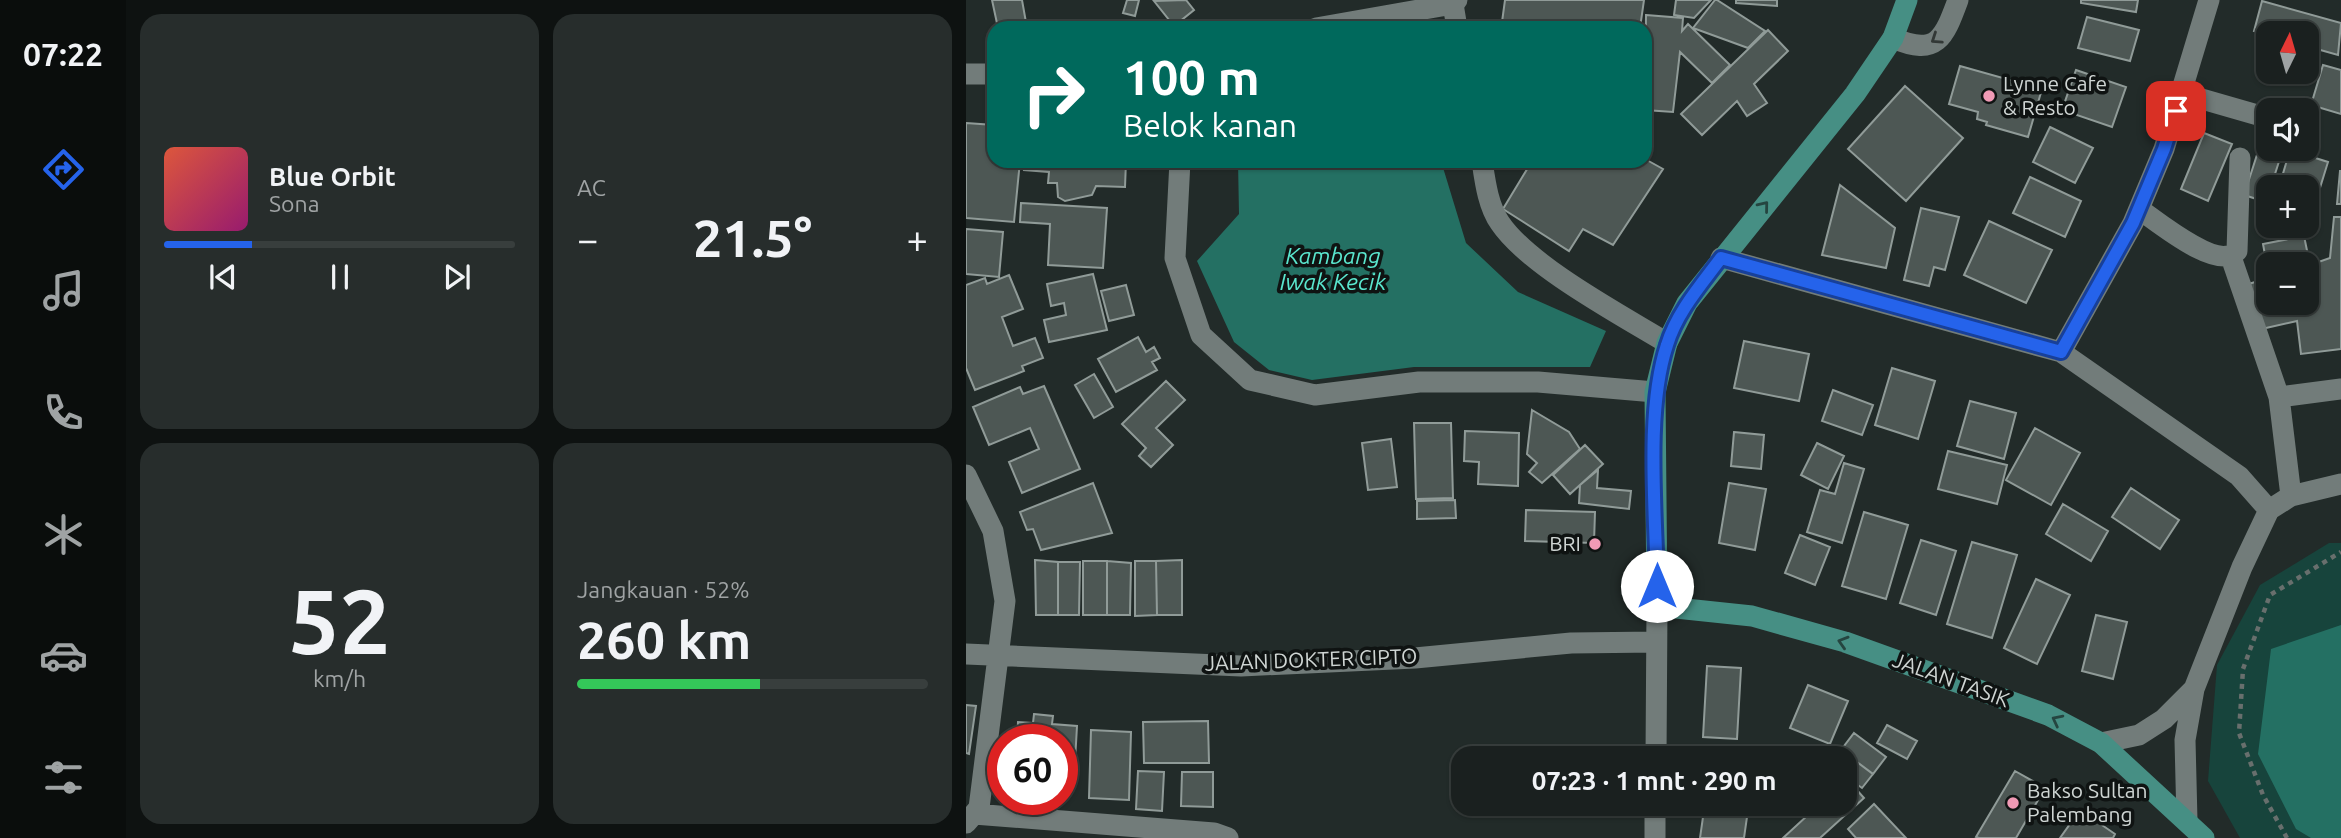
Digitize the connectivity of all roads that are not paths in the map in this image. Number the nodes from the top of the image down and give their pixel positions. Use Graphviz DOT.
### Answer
graph roads {
  1 [pos="1907,0"];
  2 [pos="1958,0"];
  3 [pos="2209,0"];
  4 [pos="1455,2"];
  5 [pos="1353,21"];
  6 [pos="1456,21"];
  7 [pos="1894,38"];
  8 [pos="987,74"];
  9 [pos="966,75"];
  10 [pos="2181,93"];
  11 [pos="2256,115"];
  12 [pos="2240,158"];
  13 [pos="1180,168"];
  14 [pos="1483,168"];
  15 [pos="2139,209"];
  16 [pos="2231,257"];
  17 [pos="1721,258"];
  18 [pos="1667,343"];
  19 [pos="2061,352"];
  20 [pos="2341,389"];
  21 [pos="1655,392"];
  22 [pos="2279,397"];
  23 [pos="966,475"];
  24 [pos="2341,484"];
  25 [pos="2291,496"];
  26 [pos="2270,510"];
  27 [pos="1657,606"];
  28 [pos="1656,642"];
  29 [pos="966,654"];
  30 [pos="999,657"];
  31 [pos="2194,689"];
  32 [pos="2101,743"];
  33 [pos="1656,746"];
  34 [pos="1655,816"];
  35 [pos="970,818"];
  36 [pos="2187,821"];
  37 [pos="1124,831"];
  38 [pos="1228,838"];
  39 [pos="1655,838"];
  40 [pos="2204,838"];
  1 -- 7 [label="main road"];
  2 -- 7 [label="street, one-way"];
  3 -- 10 [label="street"];
  4 -- 5 [label="street"];
  4 -- 6 [label="street"];
  17 -- 7 [label="main road, one-way"];
  8 -- 9 [label="street"];
  10 -- 11 [label="street"];
  10 -- 15 [label="street"];
  12 -- 16 [label="street"];
  13 -- 21 [label="street"];
  14 -- 18 [label="street"];
  15 -- 16 [label="street"];
  15 -- 19 [label="street"];
  16 -- 22 [label="street"];
  17 -- 18 [label="main road"];
  17 -- 19 [label="street"];
  18 -- 21 [label="main road"];
  19 -- 26 [label="street"];
  20 -- 22 [label="street"];
  21 -- 27 [label="main road"];
  22 -- 25 [label="street"];
  23 -- 30 [label="street"];
  24 -- 25 [label="street"];
  25 -- 26 [label="street"];
  26 -- 31 [label="street"];
  27 -- 28 [label="street"];
  32 -- 27 [label="main road, JALAN TASIK, one-way"];
  28 -- 30 [label="street, JALAN DOKTER CIPTO"];
  28 -- 33 [label="street"];
  29 -- 30 [label="street, JALAN DOKTER CIPTO"];
  30 -- 35 [label="street"];
  31 -- 32 [label="street"];
  31 -- 36 [label="street"];
  32 -- 36 [label="main road, JALAN TASIK"];
  34 -- 39 [label="street"];
  35 -- 37 [label="street"];
  36 -- 40 [label="main road, JALAN TASIK"];
  37 -- 38 [label="street"];
}
